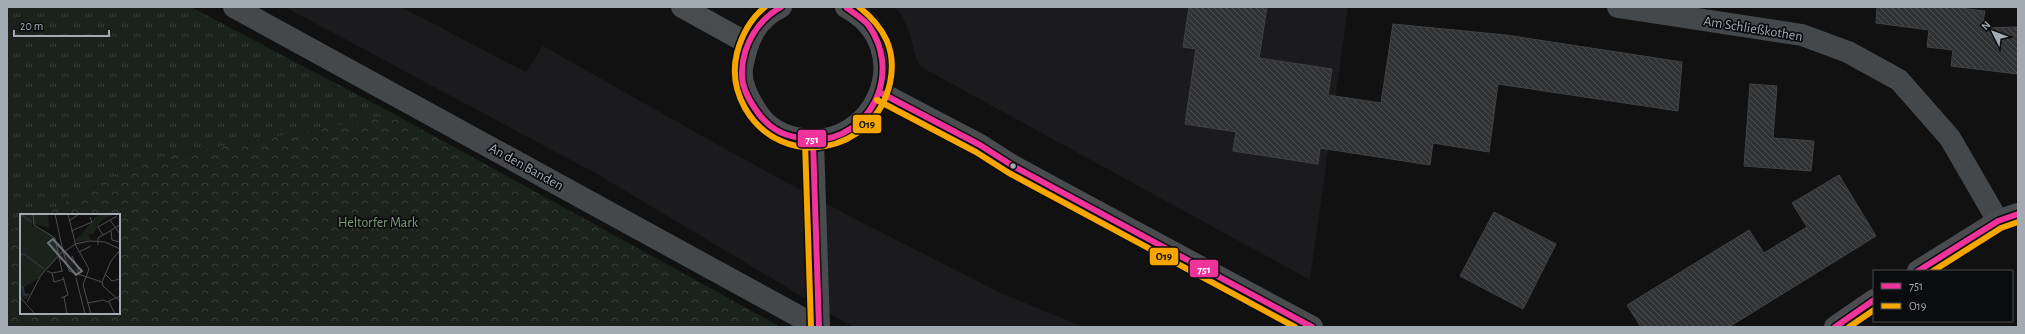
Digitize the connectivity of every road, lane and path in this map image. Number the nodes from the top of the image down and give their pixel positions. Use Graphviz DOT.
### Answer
graph roads {
  1 [pos="234,7"];
  2 [pos="682,7"];
  3 [pos="781,7"];
  4 [pos="846,7"];
  5 [pos="1618,7"];
  6 [pos="747,43"];
  7 [pos="881,93"];
  8 [pos="812,142"];
  9 [pos="2008,218"];
  10 [pos="1920,270"];
  11 [pos="1873,301"];
  12 [pos="819,327"];
  13 [pos="1312,327"];
  14 [pos="1834,327"];
  1 -- 12 [label="street, An den Banden"];
  2 -- 6 [label="street"];
  3 -- 6 [label="street"];
  4 -- 7 [label="street"];
  5 -- 9 [label="street, Am Schließkothen"];
  6 -- 8 [label="street"];
  7 -- 8 [label="street"];
  7 -- 13 [label="street"];
  8 -- 12 [label="street"];
  9 -- 10 [label="street"];
  11 -- 14 [label="street"];
}
